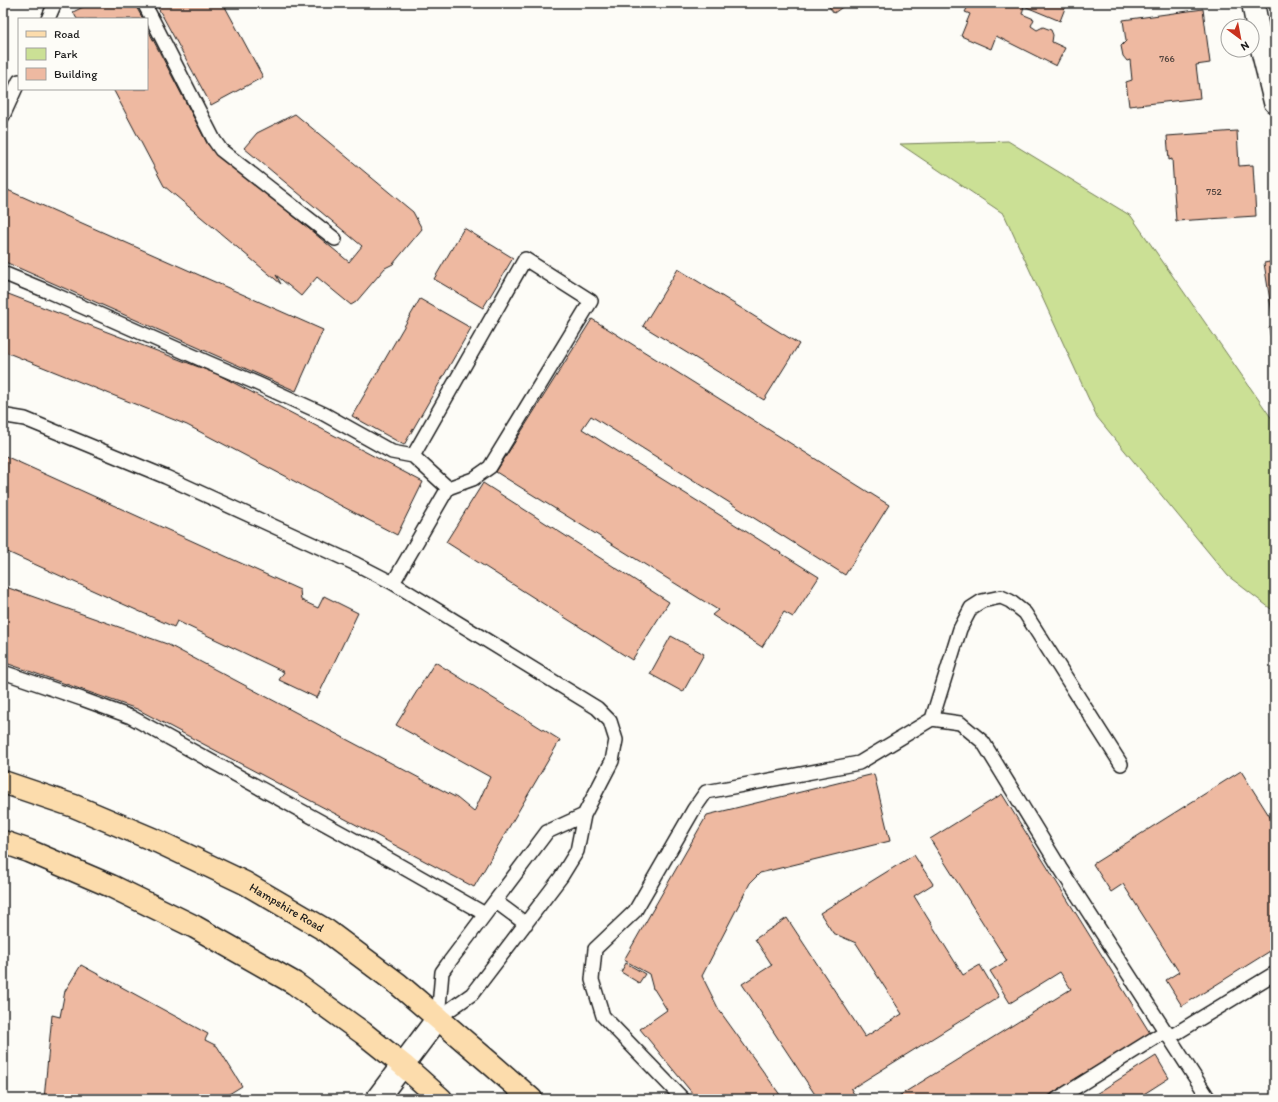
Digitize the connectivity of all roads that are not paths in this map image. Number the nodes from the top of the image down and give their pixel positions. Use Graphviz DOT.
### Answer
graph roads {
  1 [pos="55,3"];
  2 [pos="144,3"];
  3 [pos="1253,3"];
  4 [pos="48,18"];
  5 [pos="18,83"];
  6 [pos="1275,102"];
  7 [pos="3,116"];
  8 [pos="335,239"];
  9 [pos="3,273"];
  10 [pos="3,417"];
  11 [pos="413,456"];
  12 [pos="448,488"];
  13 [pos="393,583"];
  14 [pos="3,672"];
  15 [pos="932,719"];
  16 [pos="1121,764"];
  17 [pos="3,782"];
  18 [pos="584,815"];
  19 [pos="3,842"];
  20 [pos="495,901"];
  21 [pos="485,914"];
  22 [pos="526,924"];
  23 [pos="1275,973"];
  24 [pos="438,1018"];
  25 [pos="1168,1034"];
  26 [pos="403,1065"];
  27 [pos="377,1099"];
  28 [pos="441,1099"];
  29 [pos="530,1099"];
  30 [pos="683,1099"];
  31 [pos="1057,1099"];
  32 [pos="1209,1099"];
  1 -- 4 [label="lane"];
  2 -- 8 [label="lane"];
  3 -- 6 [label="street"];
  5 -- 7 [label="lane"];
  9 -- 11 [label="lane"];
  10 -- 13 [label="lane"];
  11 -- 12 [label="lane"];
  11 -- 12 [label="lane"];
  12 -- 13 [label="lane"];
  13 -- 18 [label="lane"];
  14 -- 21 [label="lane"];
  15 -- 16 [label="lane"];
  15 -- 25 [label="lane"];
  15 -- 30 [label="lane"];
  17 -- 24 [label="main road, Hampshire Road"];
  18 -- 20 [label="lane"];
  18 -- 22 [label="lane"];
  19 -- 26 [label="main road"];
  20 -- 21 [label="lane"];
  20 -- 22 [label="lane"];
  21 -- 24 [label="lane"];
  22 -- 24 [label="lane"];
  23 -- 25 [label="lane"];
  24 -- 26 [label="street"];
  24 -- 29 [label="main road, Hampshire Road"];
  25 -- 31 [label="lane"];
  25 -- 32 [label="lane"];
  26 -- 27 [label="street"];
  26 -- 28 [label="main road"];
}
